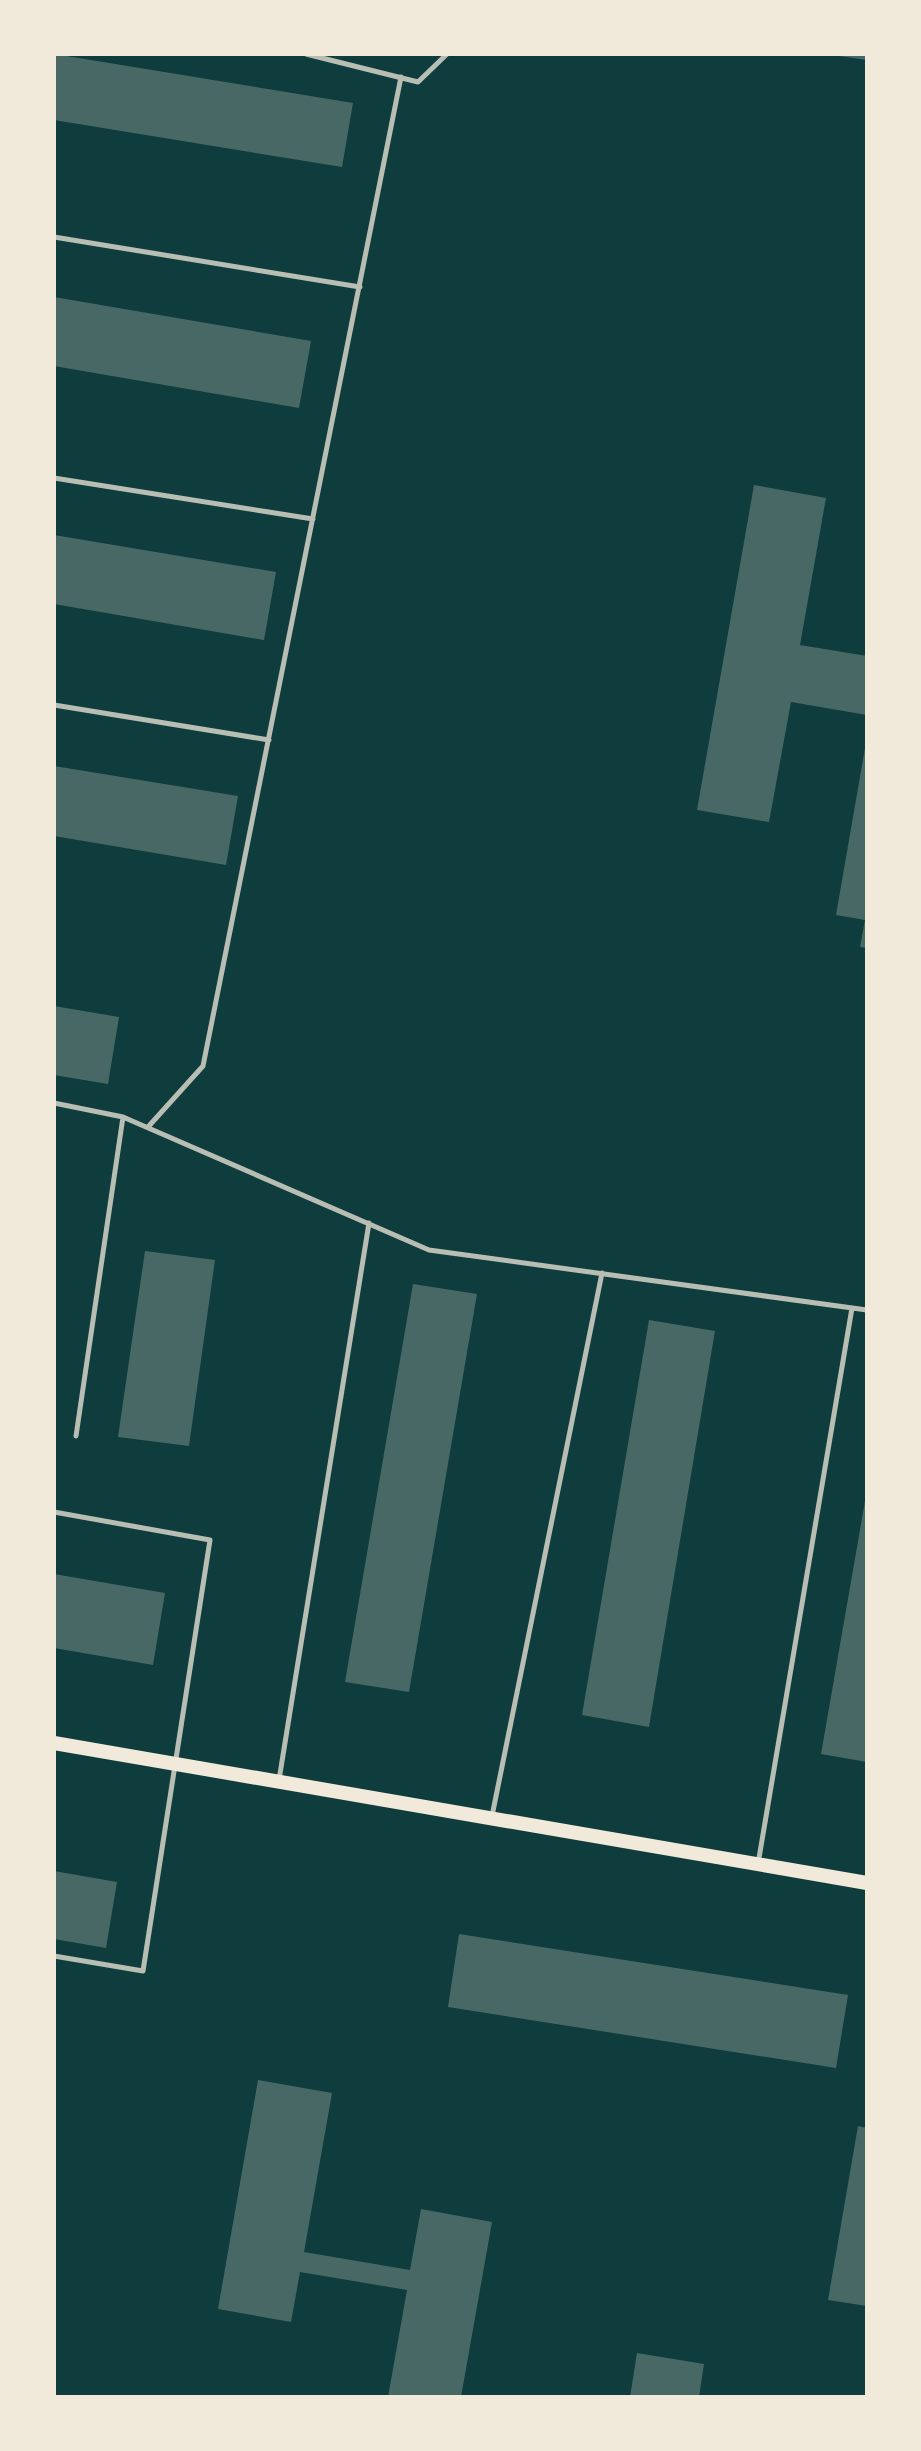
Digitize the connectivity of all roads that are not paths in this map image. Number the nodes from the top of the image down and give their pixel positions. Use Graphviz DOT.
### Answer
graph roads {
  1 [pos="306,54"];
  2 [pos="447,54"];
  3 [pos="401,77"];
  4 [pos="54,237"];
  5 [pos="360,287"];
  6 [pos="54,478"];
  7 [pos="313,519"];
  8 [pos="54,705"];
  9 [pos="269,740"];
  10 [pos="54,1103"];
  11 [pos="123,1117"];
  12 [pos="148,1127"];
  13 [pos="369,1223"];
  14 [pos="602,1273"];
  15 [pos="852,1308"];
  16 [pos="867,1310"];
  17 [pos="76,1436"];
  18 [pos="54,1512"];
  19 [pos="54,1743"];
  20 [pos="174,1764"];
  21 [pos="278,1782"];
  22 [pos="491,1818"];
  23 [pos="758,1864"];
  24 [pos="867,1883"];
  25 [pos="54,1956"];
  1 -- 3 [label="lane"];
  2 -- 3 [label="lane"];
  3 -- 5 [label="lane"];
  4 -- 5 [label="lane"];
  5 -- 7 [label="lane"];
  6 -- 7 [label="lane"];
  7 -- 9 [label="lane"];
  8 -- 9 [label="lane"];
  9 -- 12 [label="lane"];
  10 -- 11 [label="lane"];
  11 -- 12 [label="lane"];
  11 -- 17 [label="lane"];
  12 -- 13 [label="lane"];
  13 -- 14 [label="lane"];
  13 -- 21 [label="lane"];
  14 -- 15 [label="lane"];
  14 -- 22 [label="lane"];
  15 -- 16 [label="lane"];
  15 -- 23 [label="lane"];
  18 -- 20 [label="lane"];
  19 -- 20 [label="main road"];
  20 -- 21 [label="main road"];
  20 -- 25 [label="lane"];
  21 -- 22 [label="main road"];
  22 -- 23 [label="main road"];
  23 -- 24 [label="main road"];
}
